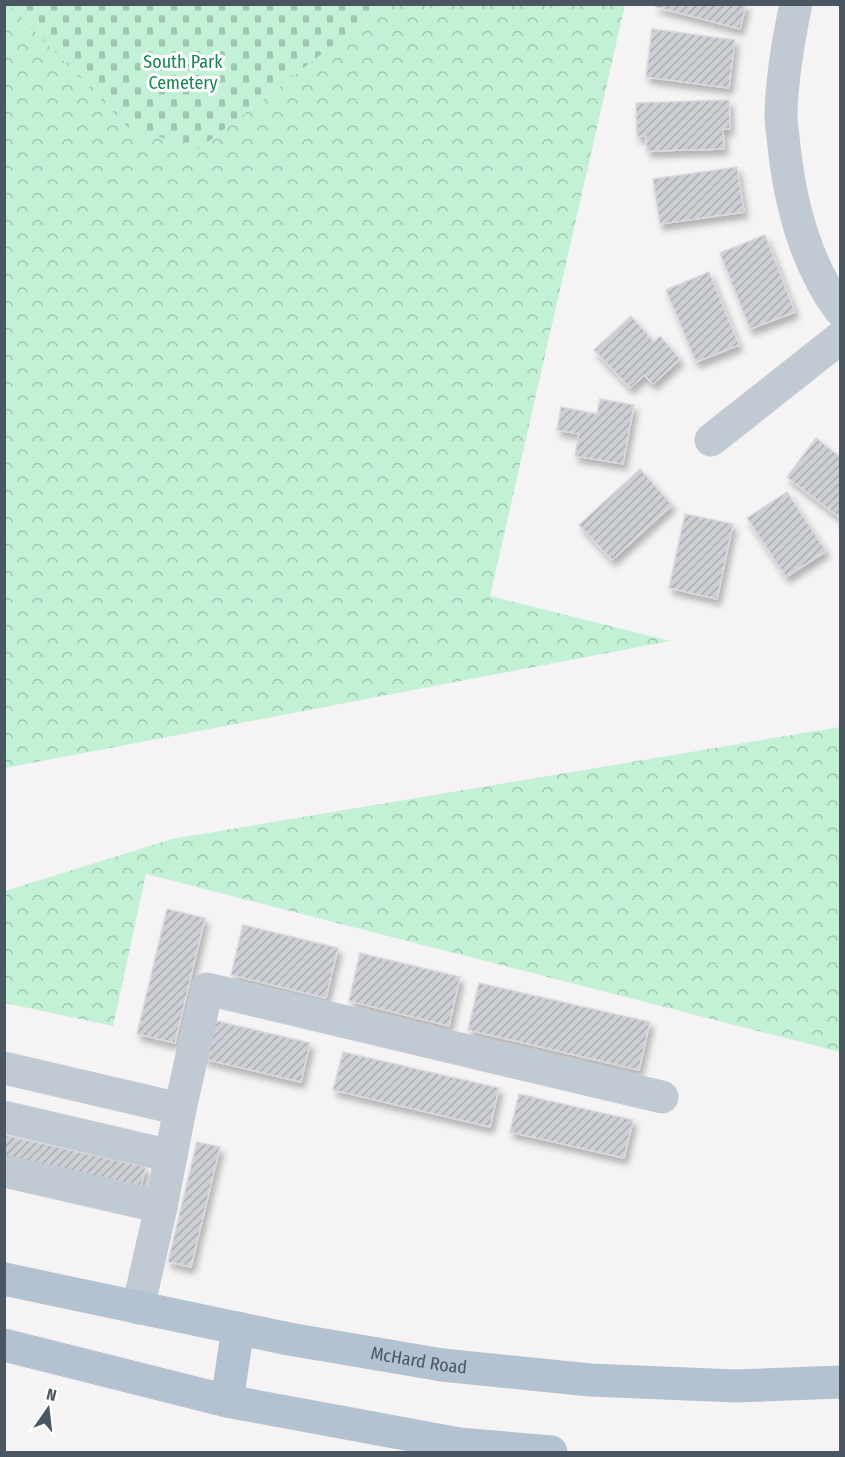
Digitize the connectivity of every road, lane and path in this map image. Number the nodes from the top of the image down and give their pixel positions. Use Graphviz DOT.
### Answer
graph roads {
  1 [pos="796,4"];
  2 [pos="840,310"];
  3 [pos="840,338"];
  4 [pos="711,440"];
  5 [pos="4,1068"];
  6 [pos="662,1097"];
  7 [pos="180,1109"];
  8 [pos="4,1118"];
  9 [pos="171,1156"];
  10 [pos="4,1171"];
  11 [pos="161,1207"];
  12 [pos="4,1279"];
  13 [pos="138,1308"];
  14 [pos="238,1329"];
  15 [pos="4,1345"];
  16 [pos="840,1382"];
  17 [pos="226,1401"];
  18 [pos="551,1452"];
  1 -- 2 [label="street"];
  3 -- 4 [label="street"];
  5 -- 7 [label="street"];
  6 -- 7 [label="street"];
  7 -- 9 [label="street"];
  8 -- 9 [label="street"];
  9 -- 11 [label="street"];
  10 -- 11 [label="street"];
  11 -- 13 [label="street"];
  12 -- 13 [label="main road, McHard Road"];
  13 -- 14 [label="main road, McHard Road"];
  14 -- 16 [label="main road, McHard Road"];
  14 -- 17 [label="main road"];
  15 -- 17 [label="main road"];
  17 -- 18 [label="main road"];
}
